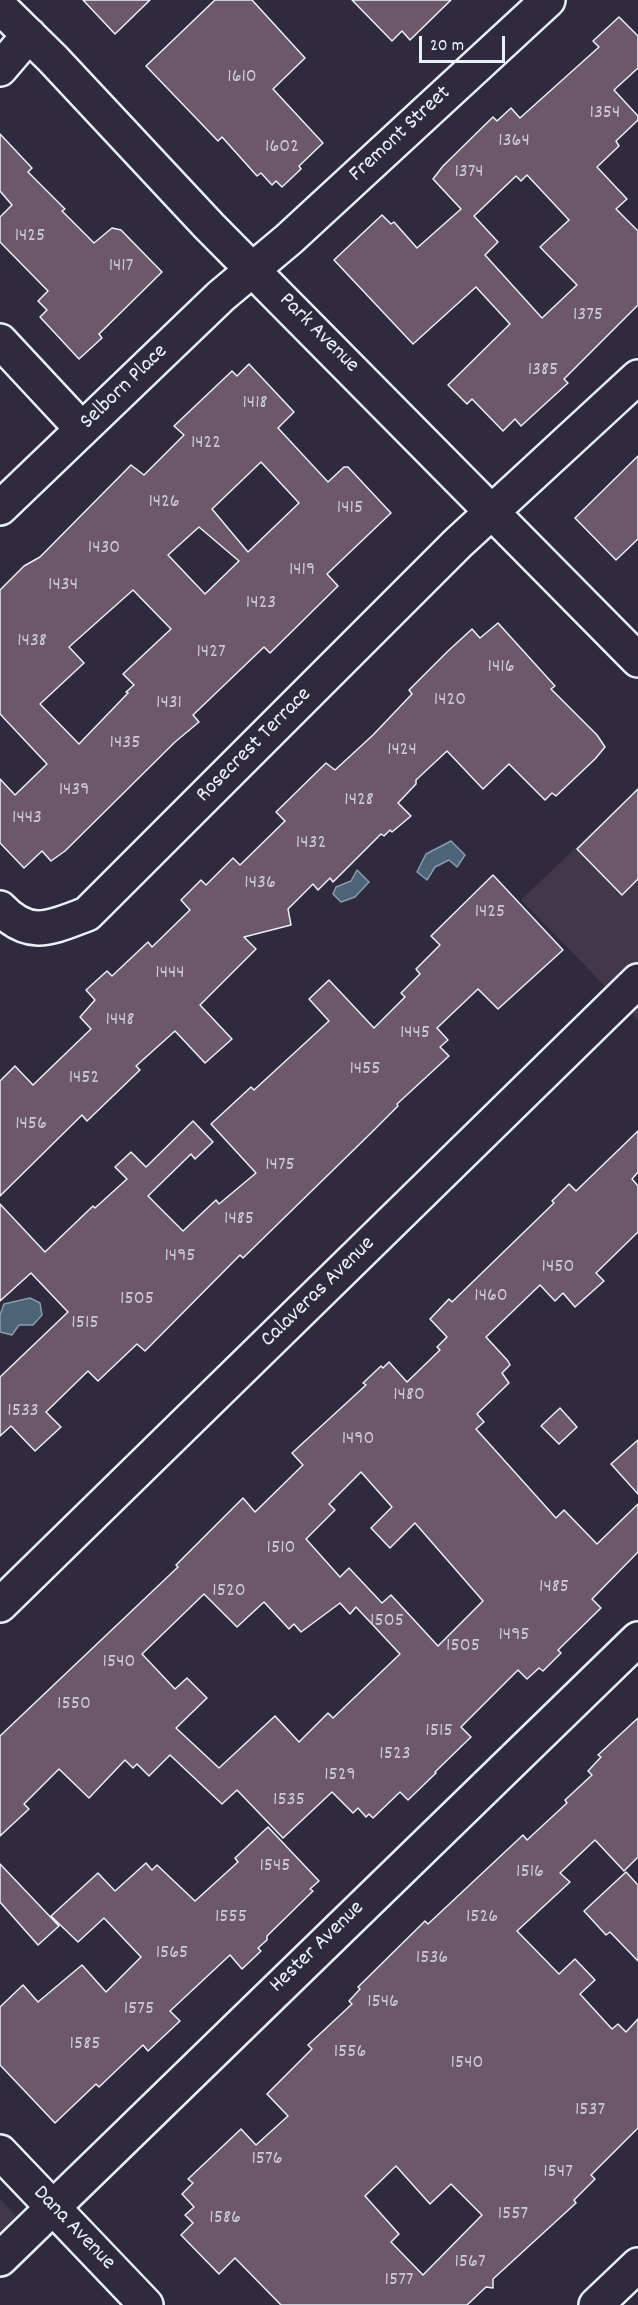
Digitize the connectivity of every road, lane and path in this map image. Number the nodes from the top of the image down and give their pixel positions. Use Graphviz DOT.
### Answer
graph roads {
  1 [pos="548,0"];
  2 [pos="0,7"];
  3 [pos="29,35"];
  4 [pos="0,69"];
  5 [pos="253,269"];
  6 [pos="0,341"];
  7 [pos="638,377"];
  8 [pos="82,429"];
  9 [pos="0,508"];
  10 [pos="493,510"];
  11 [pos="638,660"];
  12 [pos="0,908"];
  13 [pos="638,981"];
  14 [pos="0,1605"];
  15 [pos="638,1638"];
  16 [pos="0,2152"];
  17 [pos="52,2207"];
  18 [pos="0,2259"];
  19 [pos="638,2265"];
  20 [pos="146,2305"];
  21 [pos="596,2305"];
  1 -- 5 [label="street, Fremont Street"];
  2 -- 3 [label="street, Park Avenue"];
  3 -- 4 [label="street"];
  3 -- 5 [label="street, Park Avenue"];
  5 -- 8 [label="street, Selborn Place"];
  5 -- 10 [label="street, Park Avenue"];
  6 -- 8 [label="street"];
  7 -- 10 [label="street, Rosecrest Terrace"];
  8 -- 9 [label="street, Selborn Place"];
  10 -- 11 [label="street, Park Avenue"];
  10 -- 12 [label="street, Rosecrest Terrace"];
  13 -- 14 [label="street, Calaveras Avenue"];
  15 -- 17 [label="street, Hester Avenue"];
  16 -- 17 [label="street, Dana Avenue"];
  17 -- 18 [label="street, Hester Avenue"];
  17 -- 20 [label="street, Dana Avenue"];
  19 -- 21 [label="street"];
}
